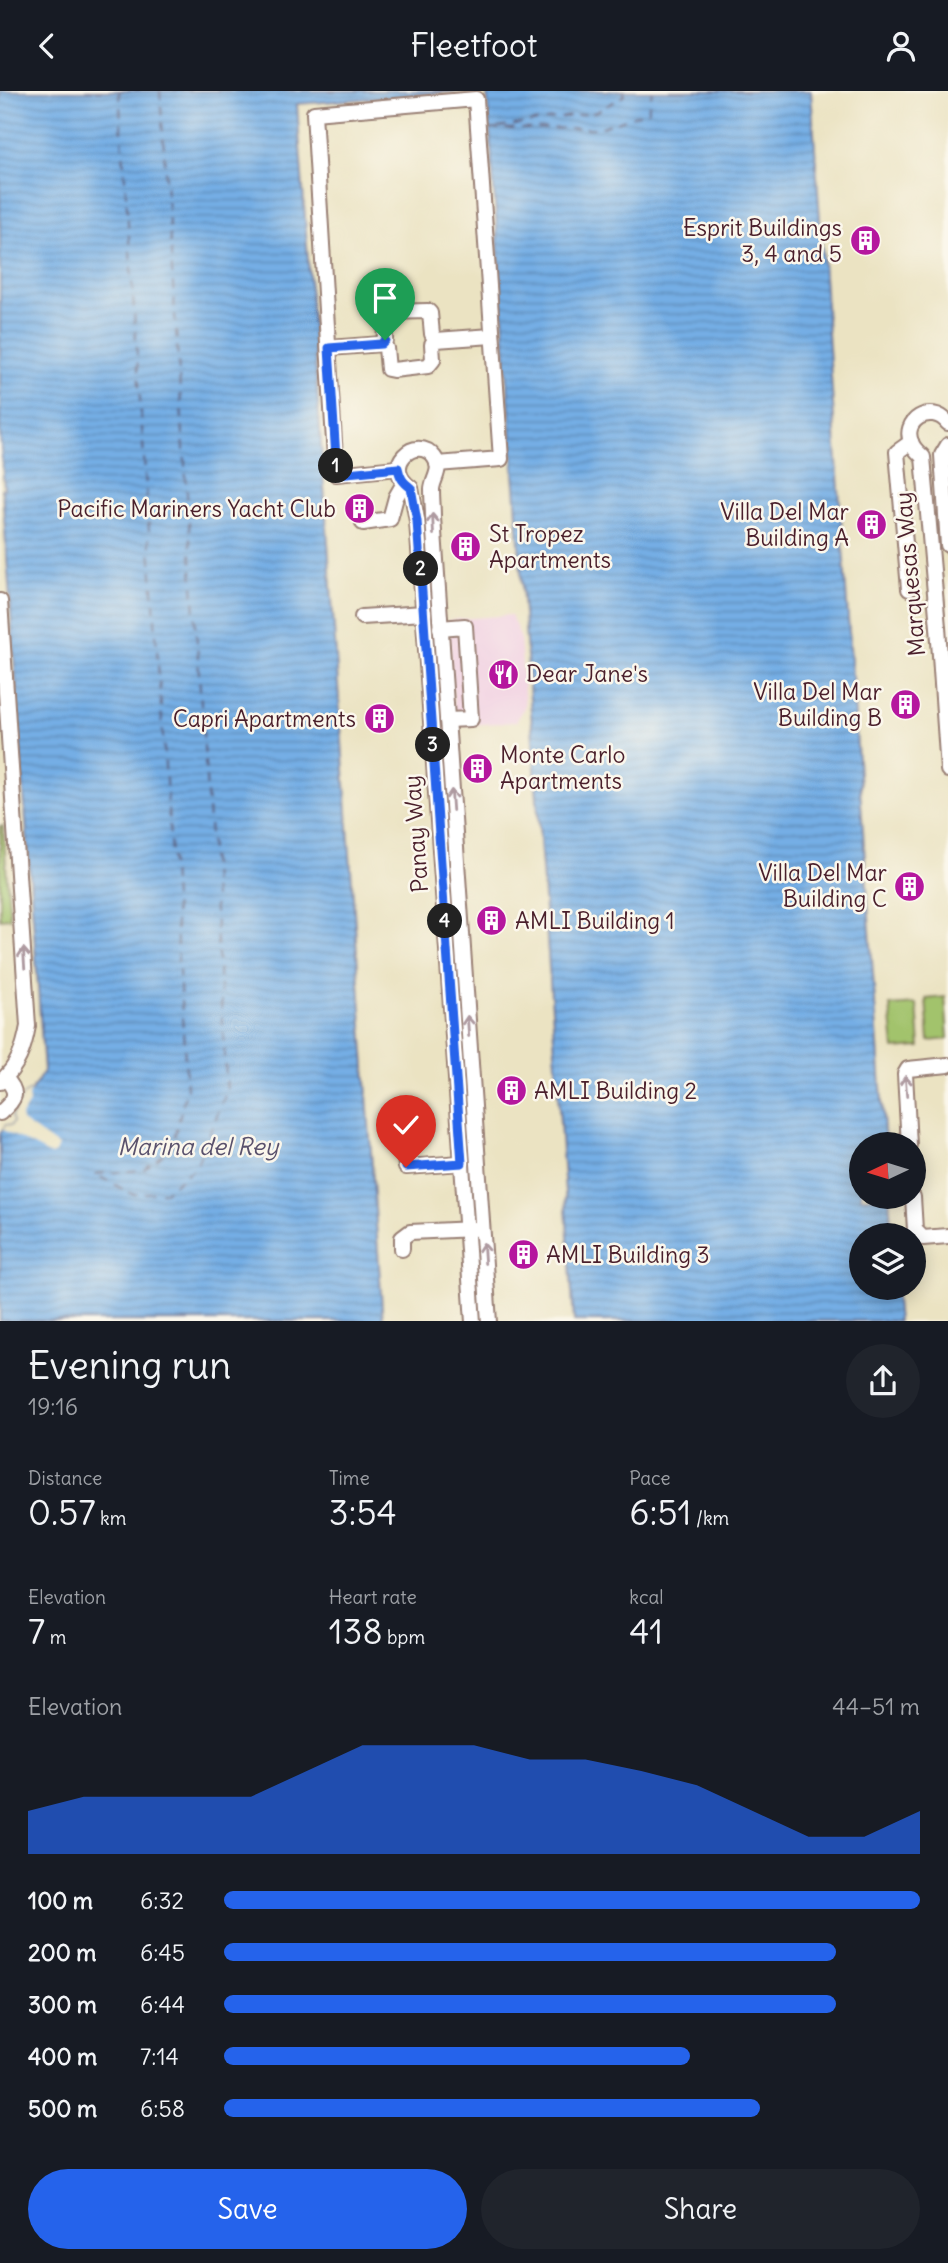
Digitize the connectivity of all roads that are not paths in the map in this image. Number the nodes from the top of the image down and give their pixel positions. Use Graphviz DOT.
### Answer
graph roads {
  1 [pos="492,336"];
  2 [pos="436,340"];
  3 [pos="381,344"];
  4 [pos="329,348"];
  5 [pos="948,423"];
  6 [pos="911,442"];
  7 [pos="948,445"];
  8 [pos="437,464"];
  9 [pos="398,468"];
  10 [pos="404,483"];
  11 [pos="363,523"];
  12 [pos="948,545"];
  13 [pos="909,589"];
  14 [pos="0,601"];
  15 [pos="424,613"];
  16 [pos="362,617"];
  17 [pos="943,627"];
  18 [pos="440,628"];
  19 [pos="447,720"];
  20 [pos="948,769"];
  21 [pos="948,1065"];
  22 [pos="3,1080"];
  23 [pos="0,1113"];
  24 [pos="908,1132"];
  25 [pos="405,1155"];
  26 [pos="462,1163"];
  27 [pos="914,1209"];
  28 [pos="474,1229"];
  29 [pos="948,1236"];
  30 [pos="402,1248"];
  31 [pos="473,1321"];
  32 [pos="489,1321"];
  1 -- 2 [label="street"];
  1 -- 4 [label="street"];
  1 -- 8 [label="street"];
  2 -- 3 [label="street"];
  2 -- 3 [label="street"];
  3 -- 4 [label="street"];
  4 -- 9 [label="street"];
  5 -- 6 [label="street"];
  6 -- 13 [label="street"];
  6 -- 17 [label="street, Marquesas Way"];
  7 -- 12 [label="street, Marquesas Way"];
  8 -- 9 [label="street"];
  18 -- 8 [label="street, Panay Way, one-way"];
  9 -- 10 [label="street, Panay Way"];
  10 -- 11 [label="street"];
  10 -- 15 [label="street, Panay Way"];
  22 -- 14 [label="street, one-way"];
  15 -- 16 [label="street"];
  15 -- 26 [label="street, Panay Way"];
  17 -- 20 [label="street, Marquesas Way"];
  18 -- 19 [label="street, Panay Way"];
  18 -- 19 [label="street"];
  28 -- 19 [label="street, Panay Way, one-way"];
  24 -- 21 [label="street, one-way"];
  22 -- 23 [label="street"];
  25 -- 26 [label="street"];
  26 -- 28 [label="street, Panay Way"];
  27 -- 29 [label="street"];
  28 -- 30 [label="street"];
  28 -- 31 [label="street, Panay Way"];
  32 -- 28 [label="street, Panay Way, one-way"];
}
